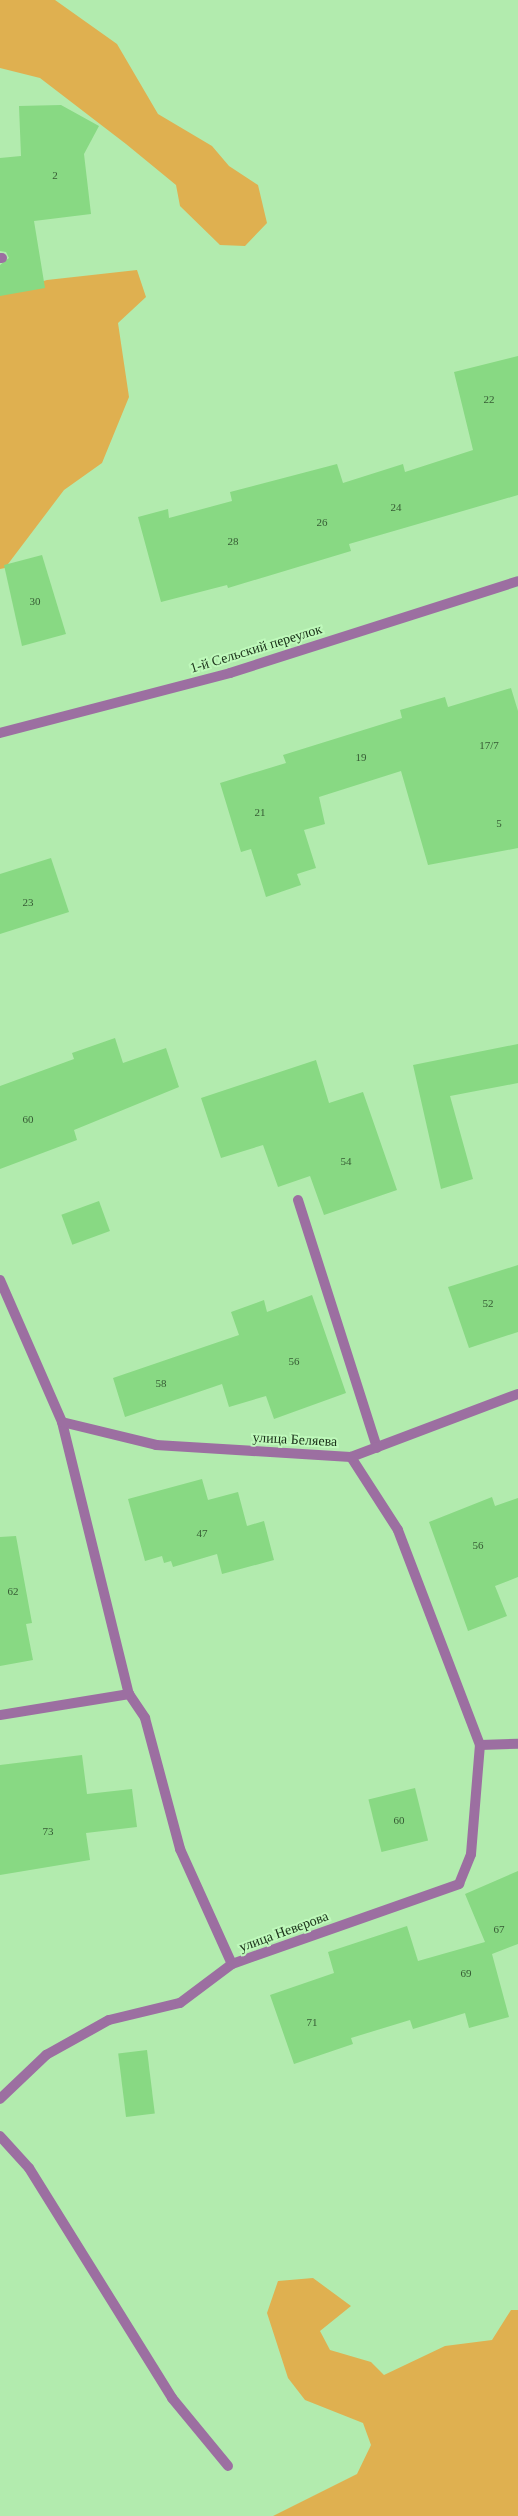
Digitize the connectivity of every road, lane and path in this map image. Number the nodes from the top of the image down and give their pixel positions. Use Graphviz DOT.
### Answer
graph roads {
  1 [pos="518,581"];
  2 [pos="0,733"];
  3 [pos="298,1200"];
  4 [pos="0,1280"];
  5 [pos="518,1394"];
  6 [pos="62,1422"];
  7 [pos="377,1448"];
  8 [pos="351,1457"];
  9 [pos="129,1694"];
  10 [pos="0,1715"];
  11 [pos="518,1744"];
  12 [pos="480,1745"];
  13 [pos="232,1964"];
  14 [pos="0,2099"];
  15 [pos="0,2136"];
  16 [pos="228,2466"];
  1 -- 2 [label="street, 1-й Сельский переулок"];
  3 -- 7 [label="street"];
  4 -- 6 [label="street, улица Неверова"];
  5 -- 7 [label="street, улица Беляева"];
  6 -- 8 [label="street, улица Беляева"];
  6 -- 9 [label="street, улица Неверова"];
  7 -- 8 [label="street, улица Беляева"];
  8 -- 12 [label="street"];
  9 -- 10 [label="street"];
  9 -- 13 [label="street, улица Неверова"];
  11 -- 12 [label="street"];
  12 -- 13 [label="street, улица Неверова"];
  13 -- 14 [label="street"];
  15 -- 16 [label="street"];
}
